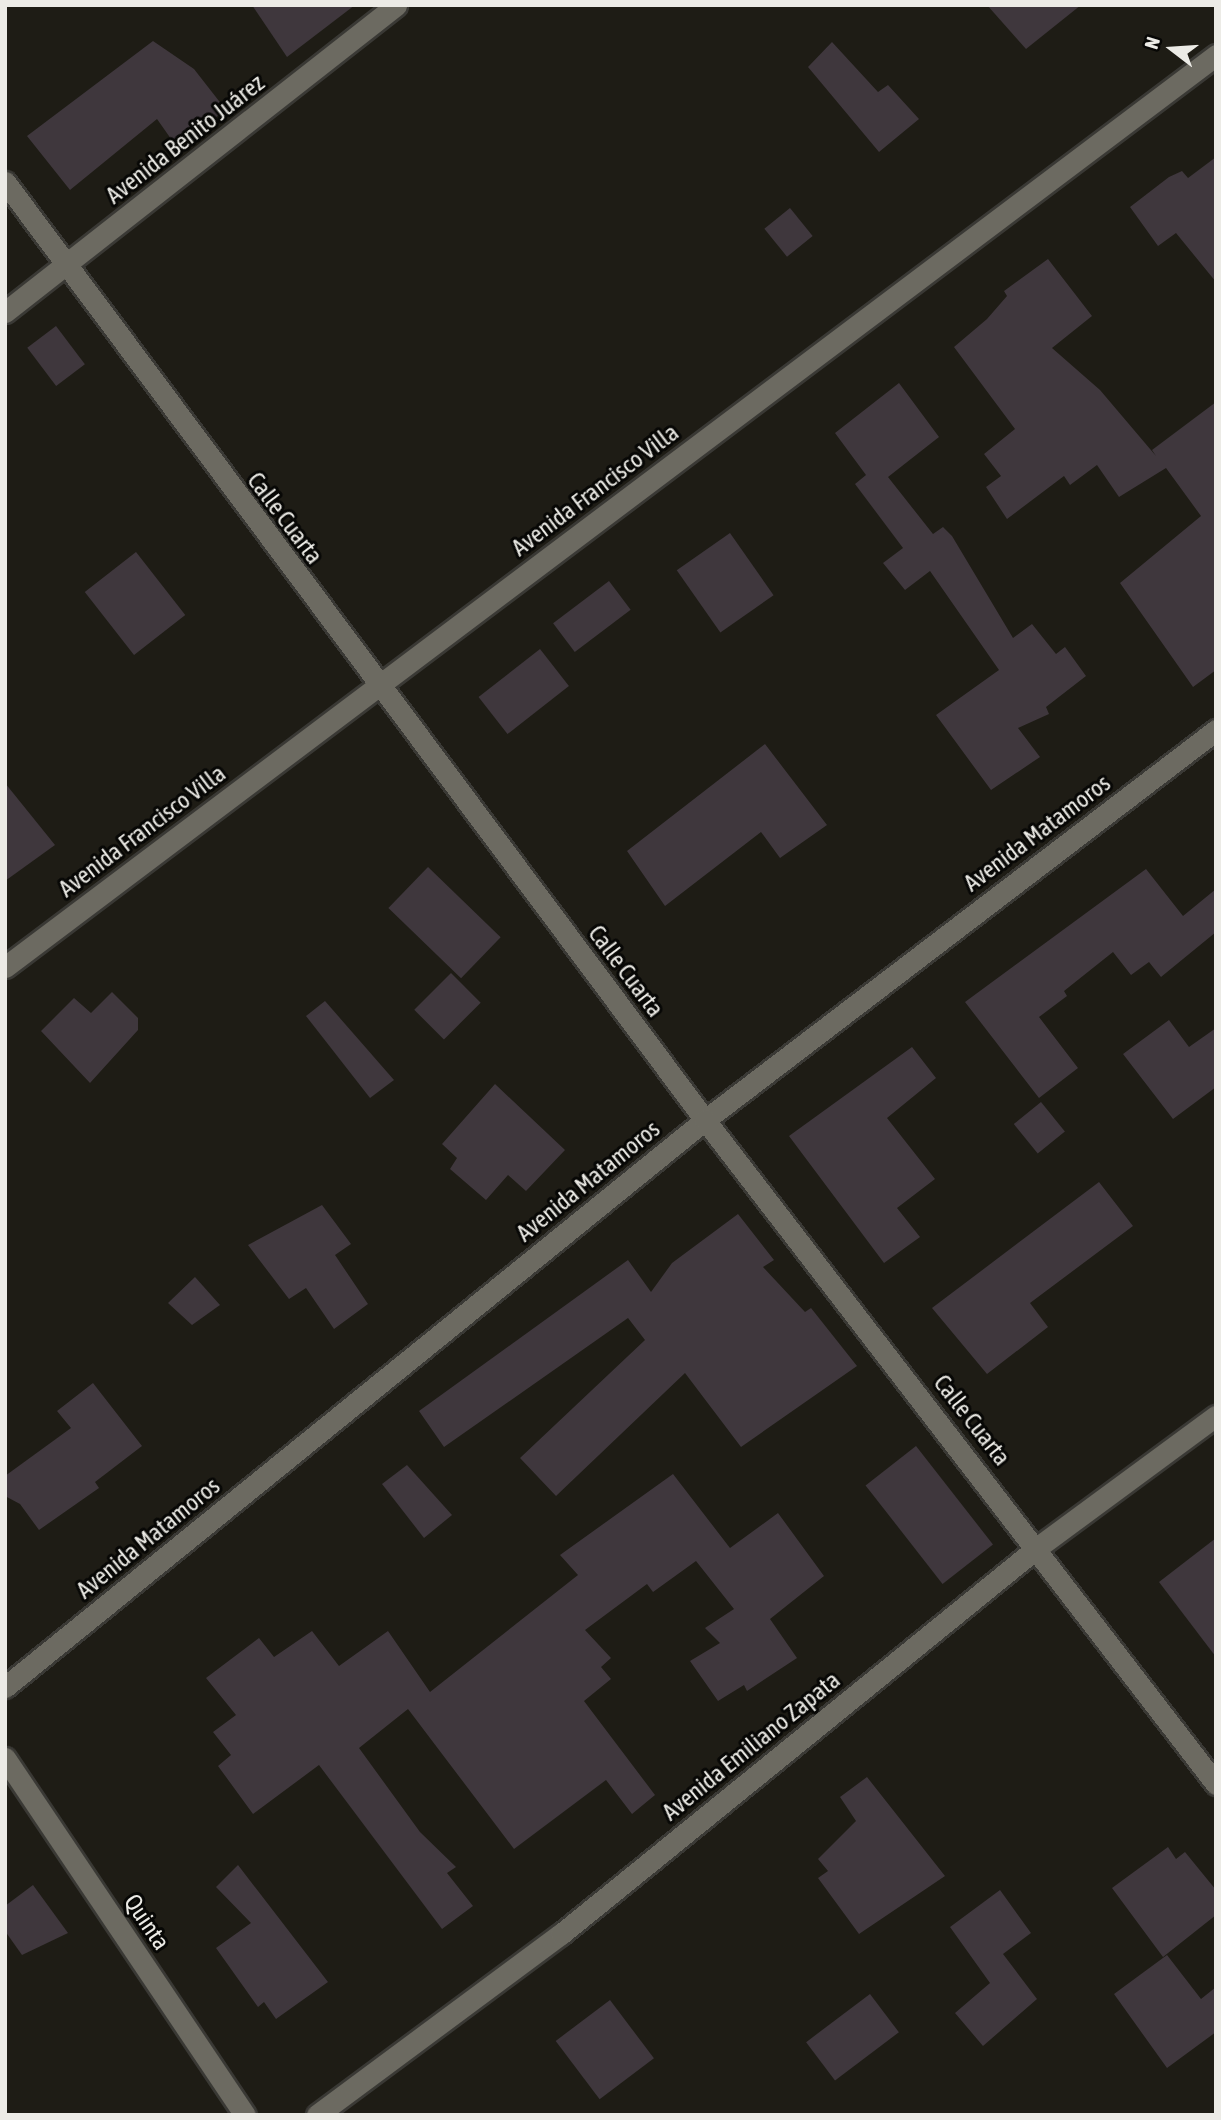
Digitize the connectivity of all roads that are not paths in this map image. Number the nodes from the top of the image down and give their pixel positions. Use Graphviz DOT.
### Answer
graph roads {
  1 [pos="396,5"];
  2 [pos="1216,55"];
  3 [pos="5,182"];
  4 [pos="65,267"];
  5 [pos="5,312"];
  6 [pos="378,686"];
  7 [pos="1216,730"];
  8 [pos="5,967"];
  9 [pos="705,1120"];
  10 [pos="1216,1416"];
  11 [pos="1038,1547"];
  12 [pos="5,1687"];
  13 [pos="5,1758"];
  14 [pos="1216,1783"];
  15 [pos="245,2115"];
  16 [pos="317,2115"];
  1 -- 4 [label="street, Avenida Benito Juárez"];
  2 -- 6 [label="street, Avenida Francisco Villa"];
  3 -- 4 [label="street, Calle Cuarta"];
  4 -- 5 [label="street, Avenida Benito Juárez"];
  4 -- 6 [label="street, Calle Cuarta"];
  6 -- 8 [label="street, Avenida Francisco Villa"];
  6 -- 9 [label="street, Calle Cuarta"];
  7 -- 9 [label="street, Avenida Matamoros"];
  9 -- 11 [label="street, Calle Cuarta"];
  9 -- 12 [label="street, Avenida Matamoros"];
  10 -- 11 [label="street, Avenida Emiliano Zapata"];
  11 -- 14 [label="street, Calle Cuarta"];
  11 -- 16 [label="street, Avenida Emiliano Zapata"];
  13 -- 15 [label="street, Quinta"];
}
